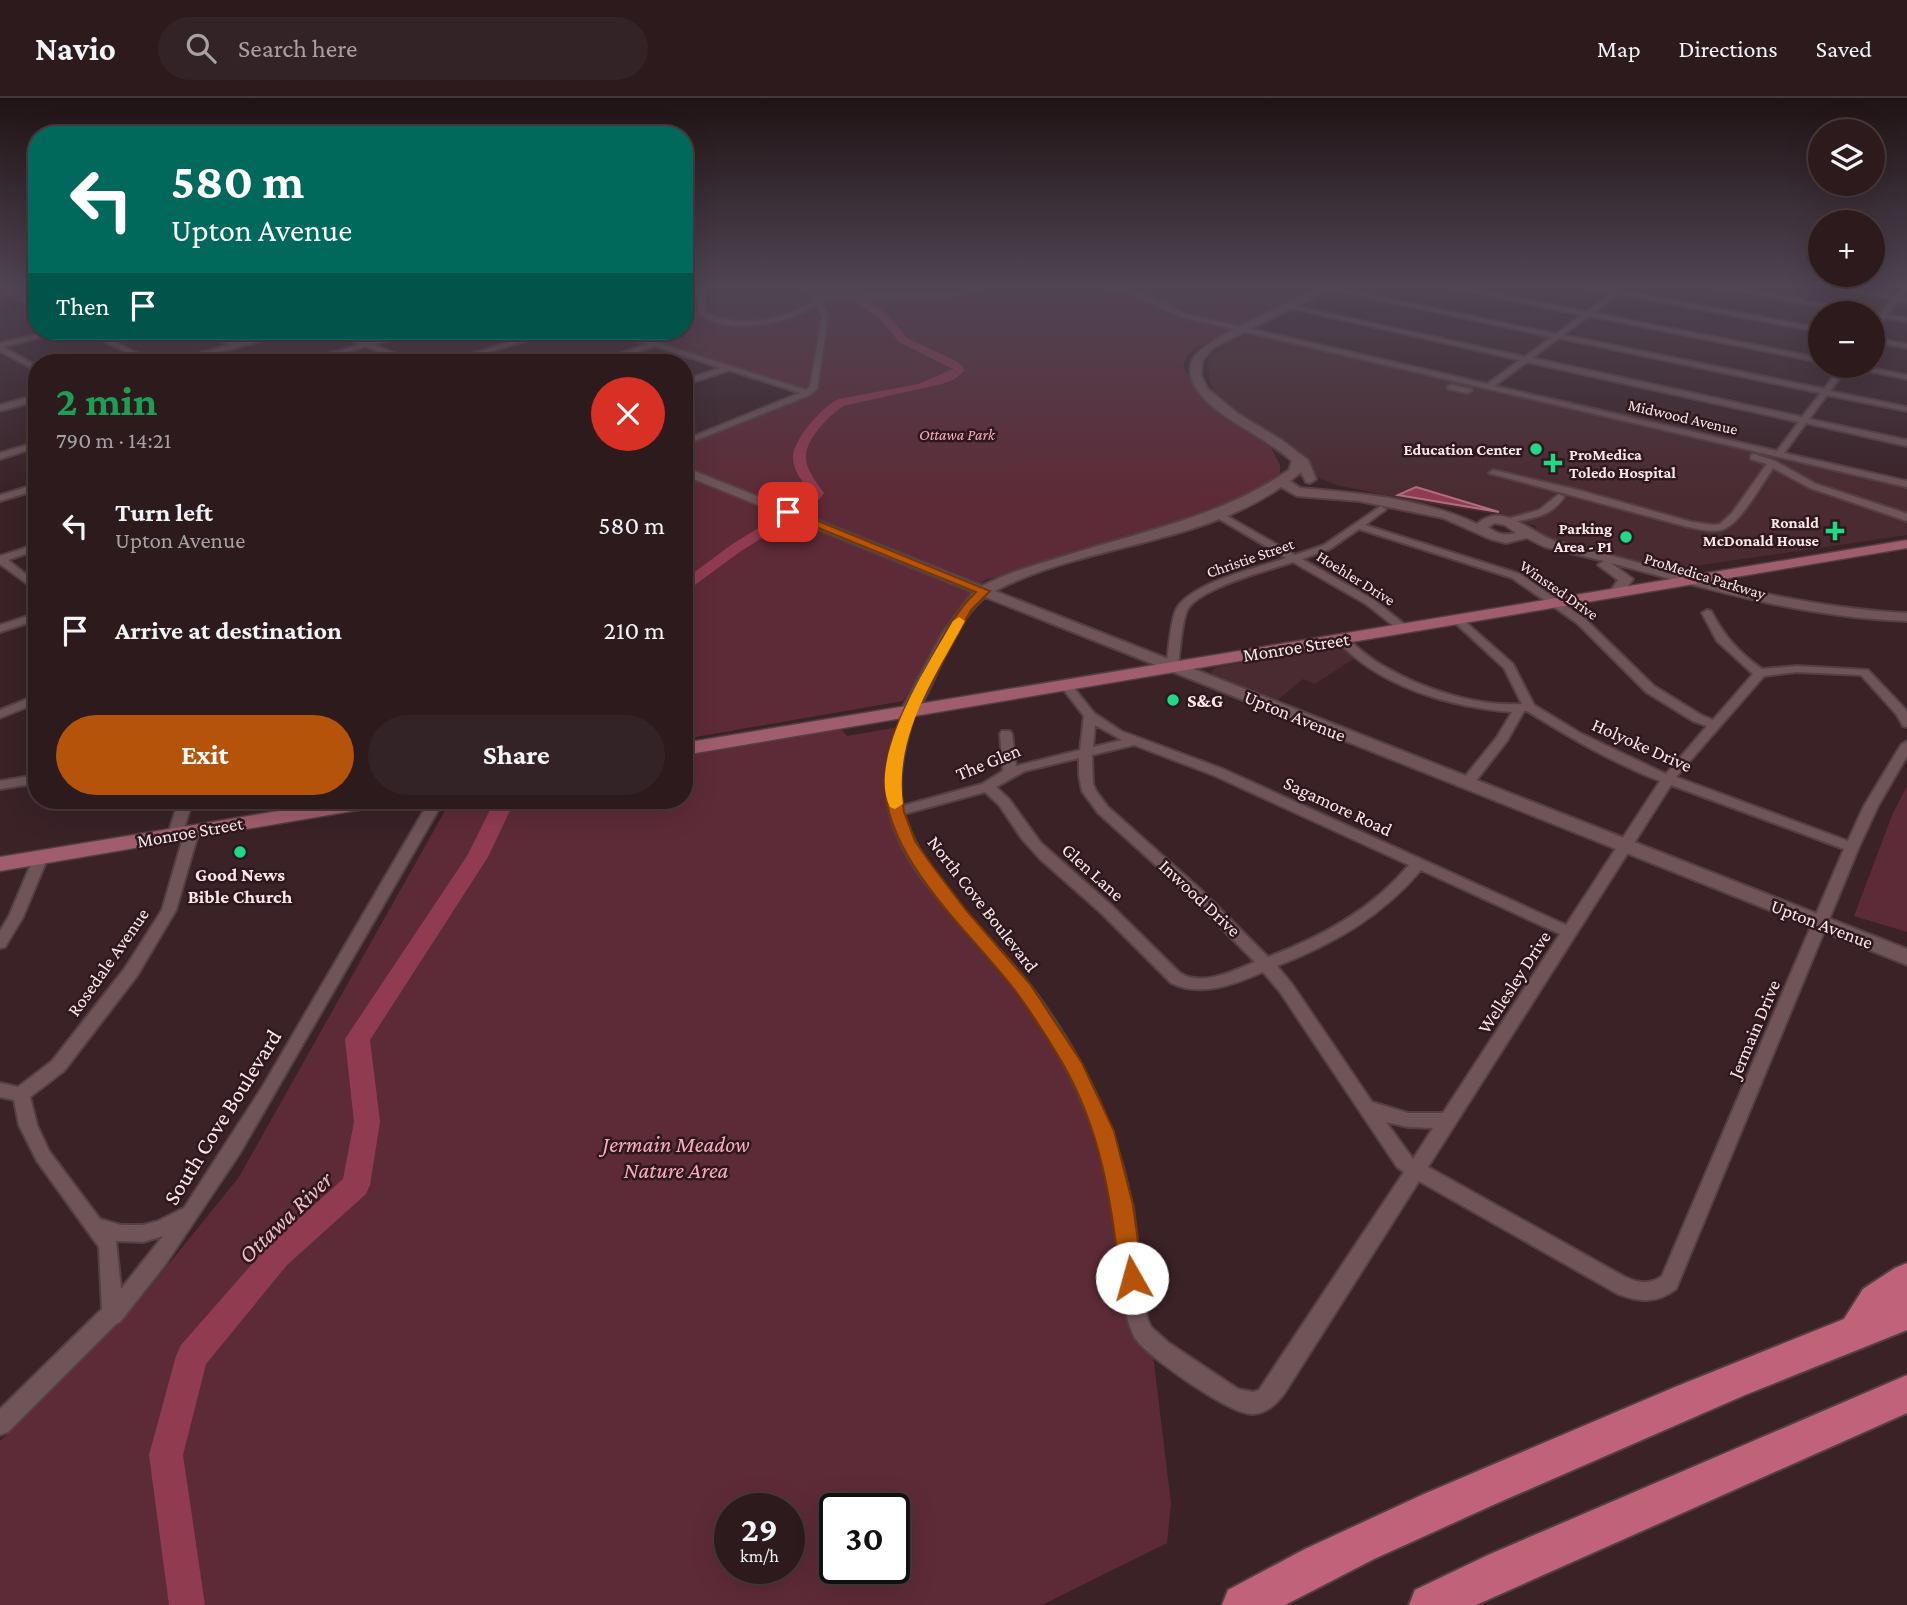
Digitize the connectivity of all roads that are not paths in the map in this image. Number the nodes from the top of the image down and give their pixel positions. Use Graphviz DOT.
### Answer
graph roads {
  1 [pos="693,356"];
  2 [pos="820,356"];
  3 [pos="1201,356"];
  4 [pos="1362,356"];
  5 [pos="1513,356"];
  6 [pos="1529,356"];
  7 [pos="1655,356"];
  8 [pos="1525,359"];
  9 [pos="728,368"];
  10 [pos="1885,373"];
  11 [pos="1907,377"];
  12 [pos="1836,378"];
  13 [pos="693,380"];
  14 [pos="1434,383"];
  15 [pos="1489,386"];
  16 [pos="1826,392"];
  17 [pos="807,393"];
  18 [pos="28,400"];
  19 [pos="0,408"];
  20 [pos="1907,409"];
  21 [pos="1803,420"];
  22 [pos="693,439"];
  23 [pos="1907,443"];
  24 [pos="28,447"];
  25 [pos="1779,454"];
  26 [pos="0,456"];
  27 [pos="1297,461"];
  28 [pos="1772,463"];
  29 [pos="693,474"];
  30 [pos="1498,474"];
  31 [pos="1285,481"];
  32 [pos="1907,484"];
  33 [pos="1308,485"];
  34 [pos="28,490"];
  35 [pos="1569,496"];
  36 [pos="0,498"];
  37 [pos="1233,509"];
  38 [pos="1381,509"];
  39 [pos="1217,514"];
  40 [pos="1907,518"];
  41 [pos="1503,521"];
  42 [pos="1359,526"];
  43 [pos="1525,530"];
  44 [pos="1492,535"];
  45 [pos="1907,544"];
  46 [pos="28,550"];
  47 [pos="0,559"];
  48 [pos="1296,559"];
  49 [pos="1605,565"];
  50 [pos="1732,574"];
  51 [pos="28,581"];
  52 [pos="1690,581"];
  53 [pos="1668,584"];
  54 [pos="984,591"];
  55 [pos="1616,593"];
  56 [pos="1736,594"];
  57 [pos="1555,603"];
  58 [pos="1707,613"];
  59 [pos="1907,617"];
  60 [pos="28,619"];
  61 [pos="1457,620"];
  62 [pos="1907,628"];
  63 [pos="0,629"];
  64 [pos="1404,629"];
  65 [pos="1342,639"];
  66 [pos="1172,667"];
  67 [pos="1760,673"];
  68 [pos="1066,685"];
  69 [pos="28,703"];
  70 [pos="1524,708"];
  71 [pos="909,711"];
  72 [pos="0,714"];
  73 [pos="1090,716"];
  74 [pos="1907,723"];
  75 [pos="1716,725"];
  76 [pos="1006,734"];
  77 [pos="1135,740"];
  78 [pos="1907,745"];
  79 [pos="693,747"];
  80 [pos="1087,753"];
  81 [pos="1010,773"];
  82 [pos="1668,779"];
  83 [pos="28,780"];
  84 [pos="1466,784"];
  85 [pos="0,785"];
  86 [pos="987,787"];
  87 [pos="185,809"];
  88 [pos="326,809"];
  89 [pos="432,809"];
  90 [pos="896,812"];
  91 [pos="184,832"];
  92 [pos="1626,847"];
  93 [pos="1852,847"];
  94 [pos="41,858"];
  95 [pos="0,864"];
  96 [pos="1418,864"];
  97 [pos="1821,924"];
  98 [pos="1571,933"];
  99 [pos="0,943"];
  100 [pos="1907,957"];
  101 [pos="1266,964"];
  102 [pos="0,1090"];
  103 [pos="21,1096"];
  104 [pos="1366,1107"];
  105 [pos="1450,1119"];
  106 [pos="1417,1171"];
  107 [pos="192,1211"];
  108 [pos="97,1226"];
  109 [pos="1907,1279"];
  110 [pos="1618,1284"];
  111 [pos="1907,1313"];
  112 [pos="113,1315"];
  113 [pos="1857,1331"];
  114 [pos="1897,1398"];
  115 [pos="1252,1403"];
  116 [pos="0,1424"];
  117 [pos="1243,1605"];
  118 [pos="1430,1605"];
  1 -- 9 [label="street"];
  2 -- 17 [label="street"];
  3 -- 27 [label="street"];
  4 -- 15 [label="street, Midwood Avenue"];
  5 -- 8 [label="street"];
  6 -- 8 [label="street"];
  7 -- 16 [label="street"];
  8 -- 15 [label="street"];
  8 -- 21 [label="street"];
  9 -- 13 [label="street"];
  9 -- 17 [label="street"];
  10 -- 11 [label="street"];
  12 -- 16 [label="street"];
  14 -- 28 [label="street"];
  15 -- 25 [label="street, Midwood Avenue"];
  16 -- 20 [label="street"];
  16 -- 21 [label="street"];
  17 -- 22 [label="street"];
  18 -- 19 [label="street"];
  21 -- 23 [label="street"];
  21 -- 25 [label="street"];
  24 -- 26 [label="street"];
  25 -- 32 [label="street, Midwood Avenue"];
  27 -- 31 [label="street, North Cove Boulevard"];
  27 -- 33 [label="street"];
  28 -- 35 [label="street"];
  28 -- 40 [label="street"];
  29 -- 54 [label="street, Upton Avenue"];
  30 -- 35 [label="street"];
  31 -- 33 [label="street"];
  31 -- 37 [label="street, North Cove Boulevard"];
  33 -- 37 [label="street, North Cove Boulevard"];
  33 -- 41 [label="street"];
  33 -- 44 [label="street, ProMedica Parkway"];
  34 -- 36 [label="street"];
  35 -- 41 [label="street"];
  35 -- 43 [label="street"];
  37 -- 39 [label="street, North Cove Boulevard"];
  38 -- 42 [label="street, Christie Street"];
  39 -- 48 [label="street, Hoehler Drive"];
  39 -- 54 [label="street, North Cove Boulevard"];
  41 -- 43 [label="street, ProMedica Parkway"];
  41 -- 44 [label="street"];
  42 -- 48 [label="street, Christie Street"];
  42 -- 57 [label="street, Winsted Drive"];
  43 -- 44 [label="street"];
  43 -- 52 [label="street, ProMedica Parkway"];
  44 -- 49 [label="street, ProMedica Parkway"];
  45 -- 50 [label="main road, Monroe Street"];
  46 -- 47 [label="street"];
  47 -- 51 [label="street"];
  48 -- 64 [label="street, Hoehler Drive"];
  48 -- 66 [label="street, Christie Street"];
  49 -- 53 [label="street, ProMedica Parkway"];
  49 -- 55 [label="street"];
  50 -- 52 [label="main road, Monroe Street"];
  50 -- 56 [label="street"];
  52 -- 53 [label="main road, Monroe Street"];
  52 -- 56 [label="street, ProMedica Parkway"];
  53 -- 55 [label="main road, Monroe Street"];
  53 -- 62 [label="street, ProMedica Parkway"];
  54 -- 66 [label="street, Upton Avenue"];
  54 -- 71 [label="street, North Cove Boulevard"];
  55 -- 57 [label="main road, Monroe Street"];
  56 -- 59 [label="street, ProMedica Parkway"];
  57 -- 61 [label="main road, Monroe Street"];
  57 -- 75 [label="street, Winsted Drive"];
  58 -- 67 [label="street"];
  60 -- 63 [label="street"];
  61 -- 64 [label="main road, Monroe Street"];
  61 -- 70 [label="street"];
  64 -- 65 [label="main road, Monroe Street"];
  65 -- 66 [label="main road, Monroe Street"];
  65 -- 70 [label="street"];
  66 -- 68 [label="main road, Monroe Street"];
  66 -- 84 [label="street, Upton Avenue"];
  67 -- 74 [label="street"];
  67 -- 75 [label="street, Wellesley Drive"];
  68 -- 71 [label="main road, Monroe Street"];
  68 -- 73 [label="street"];
  69 -- 72 [label="street"];
  70 -- 82 [label="street, Holyoke Drive"];
  70 -- 84 [label="street"];
  71 -- 79 [label="main road, Monroe Street"];
  71 -- 90 [label="street, North Cove Boulevard"];
  73 -- 77 [label="street, Sagamore Road"];
  73 -- 80 [label="street, Inwood Drive"];
  75 -- 82 [label="street, Wellesley Drive"];
  76 -- 81 [label="street"];
  77 -- 80 [label="street, The Glen"];
  77 -- 96 [label="street, Sagamore Road"];
  78 -- 93 [label="street, Jermain Drive"];
  80 -- 81 [label="street, The Glen"];
  80 -- 101 [label="street, Inwood Drive"];
  81 -- 86 [label="street, The Glen"];
  82 -- 92 [label="street, Wellesley Drive"];
  82 -- 93 [label="street, Holyoke Drive"];
  83 -- 85 [label="street"];
  84 -- 92 [label="street, Upton Avenue"];
  86 -- 90 [label="street, The Glen"];
  86 -- 101 [label="street, Glen Lane"];
  87 -- 91 [label="street, Rosedale Avenue"];
  88 -- 91 [label="main road, Monroe Street"];
  89 -- 107 [label="street, South Cove Boulevard"];
  90 -- 115 [label="street, North Cove Boulevard"];
  91 -- 94 [label="main road, Monroe Street"];
  91 -- 103 [label="street, Rosedale Avenue"];
  92 -- 97 [label="street, Upton Avenue"];
  92 -- 98 [label="street, Wellesley Drive"];
  93 -- 97 [label="street, Jermain Drive"];
  94 -- 95 [label="main road, Monroe Street"];
  94 -- 99 [label="street"];
  96 -- 98 [label="street, Sagamore Road"];
  96 -- 101 [label="street"];
  97 -- 100 [label="street, Upton Avenue"];
  97 -- 110 [label="street, Jermain Drive"];
  98 -- 105 [label="street, Wellesley Drive"];
  101 -- 104 [label="street, Inwood Drive"];
  102 -- 103 [label="street"];
  103 -- 108 [label="street"];
  104 -- 105 [label="street"];
  104 -- 106 [label="street, Inwood Drive"];
  105 -- 106 [label="street, Wellesley Drive"];
  106 -- 110 [label="street, Inwood Drive"];
  106 -- 115 [label="street, Wellesley Drive"];
  107 -- 108 [label="street"];
  107 -- 112 [label="street, South Cove Boulevard"];
  108 -- 112 [label="street"];
  109 -- 113 [label="highway"];
  111 -- 113 [label="highway"];
  112 -- 116 [label="street, South Cove Boulevard"];
  113 -- 117 [label="highway"];
  114 -- 118 [label="highway"];
}
